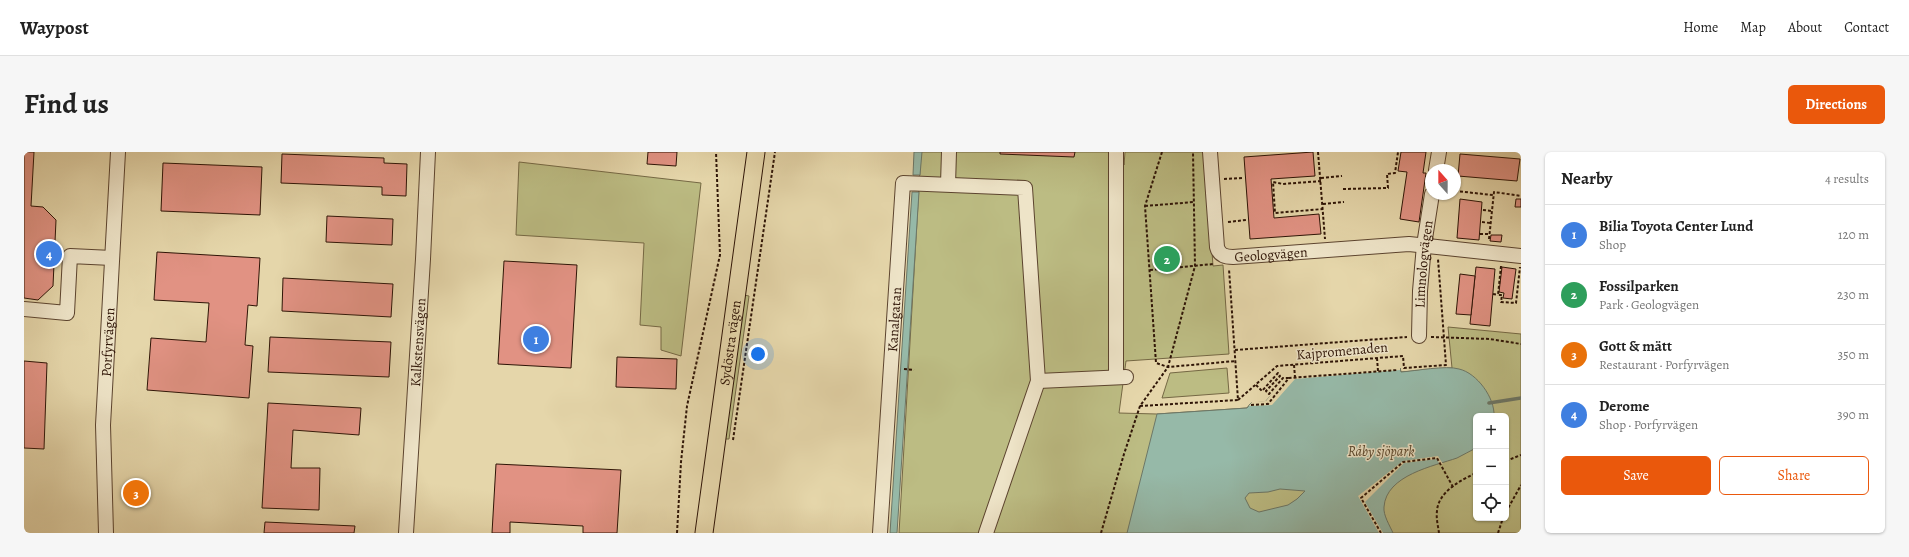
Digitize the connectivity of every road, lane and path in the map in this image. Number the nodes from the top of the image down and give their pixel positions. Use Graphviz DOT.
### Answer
graph roads {
  1 [pos="118,152"];
  2 [pos="428,152"];
  3 [pos="716,152"];
  4 [pos="756,152"];
  5 [pos="775,152"];
  6 [pos="949,152"];
  7 [pos="1116,152"];
  8 [pos="1162,152"];
  9 [pos="1193,152"];
  10 [pos="1211,152"];
  11 [pos="1318,152"];
  12 [pos="1398,152"];
  13 [pos="1439,152"];
  14 [pos="1437,164"];
  15 [pos="1342,176"];
  16 [pos="1242,178"];
  17 [pos="1224,179"];
  18 [pos="1321,179"];
  19 [pos="942,184"];
  20 [pos="1343,189"];
  21 [pos="1461,192"];
  22 [pos="1493,195"];
  23 [pos="1521,196"];
  24 [pos="1431,200"];
  25 [pos="1194,202"];
  26 [pos="1344,202"];
  27 [pos="1323,204"];
  28 [pos="1145,206"];
  29 [pos="1323,210"];
  30 [pos="1483,210"];
  31 [pos="1492,210"];
  32 [pos="1246,220"];
  33 [pos="1228,222"];
  34 [pos="1482,222"];
  35 [pos="1490,222"];
  36 [pos="1480,234"];
  37 [pos="1489,234"];
  38 [pos="1424,245"];
  39 [pos="1438,246"];
  40 [pos="1326,249"];
  41 [pos="1487,252"];
  42 [pos="1228,257"];
  43 [pos="112,258"];
  44 [pos="1520,261"];
  45 [pos="1501,264"];
  46 [pos="1195,266"];
  47 [pos="1150,270"];
  48 [pos="1493,294"];
  49 [pos="1498,295"];
  50 [pos="24,309"];
  51 [pos="1419,336"];
  52 [pos="1444,339"];
  53 [pos="1521,344"];
  54 [pos="1235,350"];
  55 [pos="1377,358"];
  56 [pos="1236,361"];
  57 [pos="1294,365"];
  58 [pos="1168,367"];
  59 [pos="1398,370"];
  60 [pos="1378,371"];
  61 [pos="1295,377"];
  62 [pos="1289,378"];
  63 [pos="1038,381"];
  64 [pos="1256,385"];
  65 [pos="1238,400"];
  66 [pos="1251,405"];
  67 [pos="1140,406"];
  68 [pos="733,440"];
  69 [pos="1521,456"];
  70 [pos="1509,460"];
  71 [pos="1473,476"];
  72 [pos="1521,484"];
  73 [pos="1453,486"];
  74 [pos="1509,506"];
  75 [pos="1502,521"];
  76 [pos="106,533"];
  77 [pos="406,533"];
  78 [pos="678,533"];
  79 [pos="704,533"];
  80 [pos="880,533"];
  81 [pos="986,533"];
  82 [pos="1101,533"];
  83 [pos="1381,533"];
  84 [pos="1439,533"];
  85 [pos="1498,533"];
  1 -- 43 [label="street, Porfyrvägen"];
  2 -- 77 [label="street, Kalkstensvägen"];
  3 -- 78 [label="path"];
  4 -- 79 [label="main road, Sydöstra vägen"];
  5 -- 68 [label="path"];
  6 -- 19 [label="street"];
  7 -- 63 [label="street"];
  8 -- 28 [label="path"];
  9 -- 25 [label="path"];
  10 -- 42 [label="street, Geologvägen"];
  11 -- 18 [label="path"];
  12 -- 20 [label="path"];
  13 -- 14 [label="street"];
  15 -- 18 [label="path"];
  16 -- 17 [label="path"];
  18 -- 27 [label="path"];
  18 -- 29 [label="path"];
  19 -- 63 [label="street, Kanalgatan"];
  19 -- 80 [label="street, Kanalgatan"];
  21 -- 22 [label="path"];
  22 -- 23 [label="path"];
  22 -- 31 [label="path"];
  24 -- 38 [label="street, Limnologvägen"];
  25 -- 28 [label="path"];
  25 -- 46 [label="path"];
  26 -- 27 [label="path"];
  27 -- 29 [label="path"];
  28 -- 47 [label="path"];
  29 -- 40 [label="path"];
  30 -- 31 [label="path"];
  31 -- 35 [label="path"];
  32 -- 33 [label="path"];
  34 -- 35 [label="path"];
  35 -- 37 [label="path"];
  36 -- 37 [label="path"];
  37 -- 41 [label="path"];
  38 -- 39 [label="street, Geologvägen"];
  38 -- 40 [label="street, Geologvägen"];
  38 -- 51 [label="street, Limnologvägen"];
  39 -- 41 [label="street, Geologvägen"];
  39 -- 52 [label="path"];
  40 -- 42 [label="street, Geologvägen"];
  41 -- 44 [label="street, Geologvägen"];
  42 -- 46 [label="path"];
  42 -- 54 [label="path"];
  43 -- 50 [label="street"];
  43 -- 76 [label="street, Porfyrvägen"];
  44 -- 49 [label="path"];
  45 -- 49 [label="path"];
  46 -- 47 [label="path"];
  46 -- 58 [label="path"];
  47 -- 58 [label="path"];
  48 -- 49 [label="path"];
  51 -- 52 [label="path, Kajpromenaden"];
  51 -- 54 [label="path, Kajpromenaden"];
  52 -- 53 [label="path, Kajpromenaden"];
  52 -- 55 [label="path, Kajpromenaden"];
  54 -- 56 [label="path"];
  55 -- 57 [label="path, Kajpromenaden"];
  55 -- 60 [label="path"];
  56 -- 58 [label="path"];
  56 -- 65 [label="path"];
  57 -- 61 [label="path"];
  57 -- 64 [label="path, Kajpromenaden"];
  58 -- 67 [label="path"];
  59 -- 60 [label="path"];
  60 -- 61 [label="path"];
  61 -- 62 [label="path"];
  62 -- 64 [label="path"];
  62 -- 66 [label="path"];
  63 -- 81 [label="street"];
  64 -- 65 [label="path, Kajpromenaden"];
  65 -- 67 [label="path"];
  67 -- 82 [label="path"];
  69 -- 70 [label="path"];
  71 -- 73 [label="path"];
  72 -- 74 [label="path"];
  73 -- 83 [label="path"];
  73 -- 84 [label="path"];
  75 -- 85 [label="path"];
}
